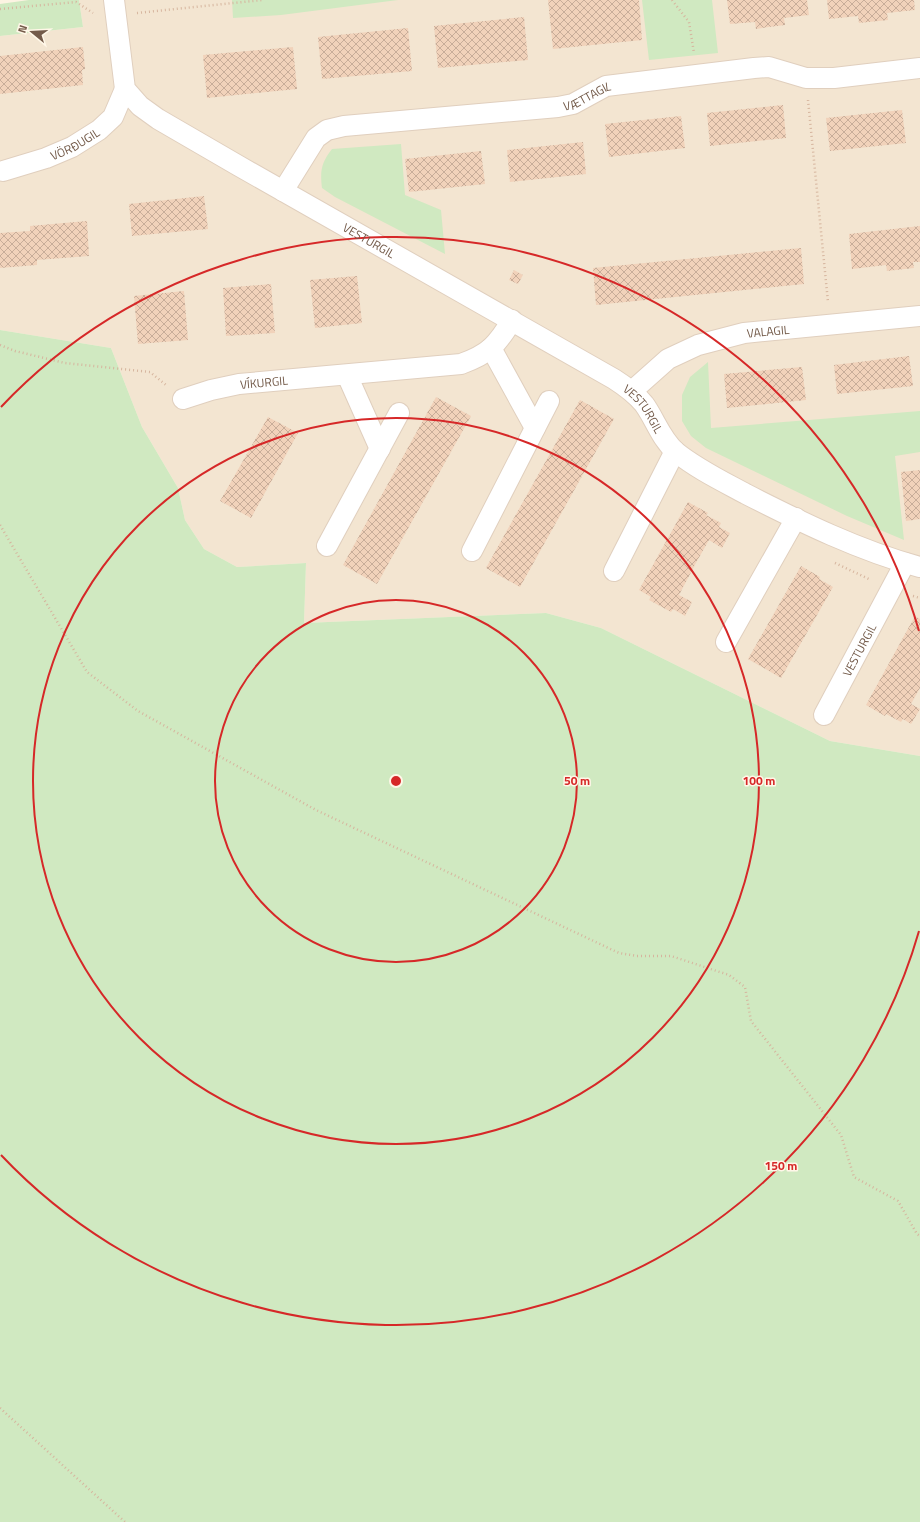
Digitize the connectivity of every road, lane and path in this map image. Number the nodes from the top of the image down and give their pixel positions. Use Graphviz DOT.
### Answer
graph roads {
  1 [pos="262,0"];
  2 [pos="672,0"];
  3 [pos="76,1"];
  4 [pos="115,7"];
  5 [pos="0,9"];
  6 [pos="920,68"];
  7 [pos="695,75"];
  8 [pos="806,78"];
  9 [pos="125,89"];
  10 [pos="3,171"];
  11 [pos="283,191"];
  12 [pos="920,316"];
  13 [pos="512,320"];
  14 [pos="830,324"];
  15 [pos="0,345"];
  16 [pos="491,348"];
  17 [pos="347,375"];
  18 [pos="632,391"];
  19 [pos="183,399"];
  20 [pos="548,401"];
  21 [pos="399,413"];
  22 [pos="535,428"];
  23 [pos="380,449"];
  24 [pos="675,451"];
  25 [pos="796,518"];
  26 [pos="0,525"];
  27 [pos="327,546"];
  28 [pos="472,551"];
  29 [pos="912,565"];
  30 [pos="614,571"];
  31 [pos="726,642"];
  32 [pos="824,715"];
  33 [pos="920,1236"];
  34 [pos="0,1408"];
  35 [pos="125,1522"];
  1 -- 4 [label="path"];
  2 -- 7 [label="path"];
  3 -- 4 [label="path"];
  3 -- 5 [label="path"];
  4 -- 9 [label="street"];
  6 -- 8 [label="street, VÆTTAGIL"];
  7 -- 8 [label="street, VÆTTAGIL"];
  7 -- 11 [label="street, VÆTTAGIL"];
  8 -- 14 [label="path"];
  9 -- 10 [label="street, VÖRÐUGIL"];
  9 -- 11 [label="street, VESTURGIL"];
  11 -- 13 [label="street, VESTURGIL"];
  12 -- 14 [label="street, VALAGIL"];
  13 -- 16 [label="street, VÍKURGIL"];
  13 -- 18 [label="street, VESTURGIL"];
  14 -- 18 [label="street, VALAGIL"];
  15 -- 19 [label="path"];
  16 -- 17 [label="street, VÍKURGIL"];
  16 -- 22 [label="street"];
  17 -- 19 [label="street, VÍKURGIL"];
  17 -- 23 [label="street"];
  18 -- 24 [label="street, VESTURGIL"];
  20 -- 22 [label="street"];
  21 -- 23 [label="street"];
  22 -- 28 [label="street"];
  23 -- 27 [label="street"];
  24 -- 25 [label="street, VESTURGIL"];
  24 -- 30 [label="street"];
  25 -- 29 [label="street, VESTURGIL"];
  25 -- 31 [label="street"];
  26 -- 33 [label="path"];
  29 -- 32 [label="street, VESTURGIL"];
  34 -- 35 [label="path"];
}
